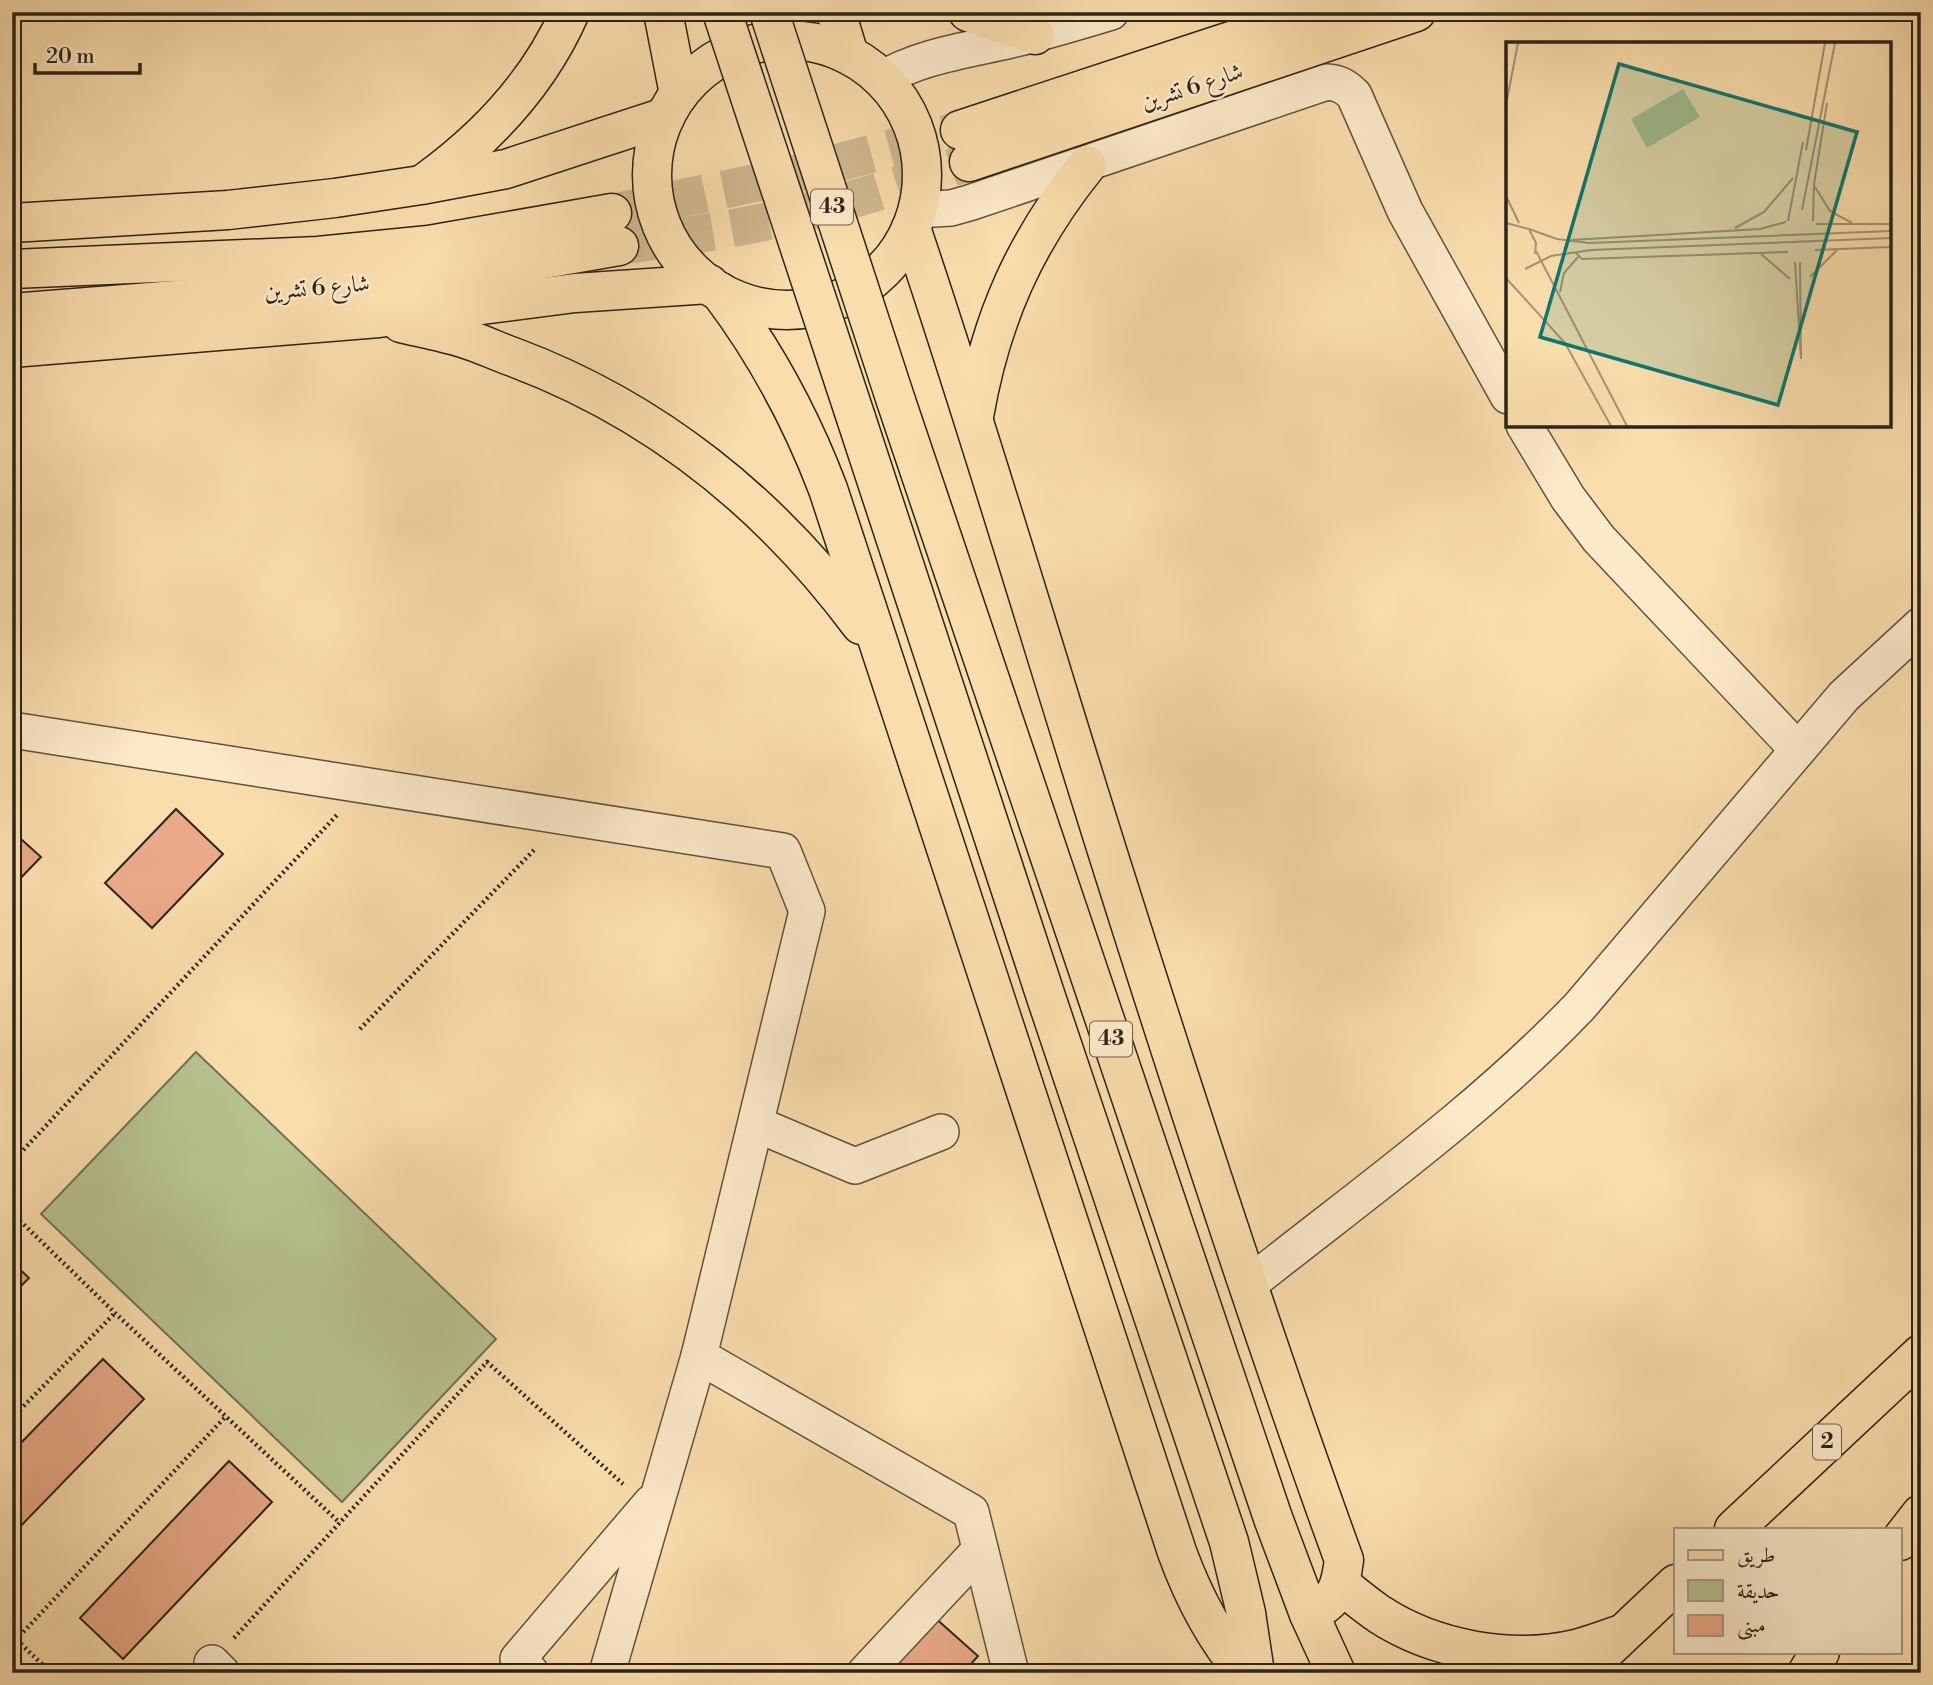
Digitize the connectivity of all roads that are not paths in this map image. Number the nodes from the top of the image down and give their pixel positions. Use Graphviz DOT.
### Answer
graph roads {
  1 [pos="570,12"];
  2 [pos="663,12"];
  3 [pos="722,12"];
  4 [pos="769,12"];
  5 [pos="836,12"];
  6 [pos="968,12"];
  7 [pos="1111,12"];
  8 [pos="1319,12"];
  9 [pos="1416,12"];
  10 [pos="1035,34"];
  11 [pos="849,55"];
  12 [pos="882,79"];
  13 [pos="672,106"];
  14 [pos="1087,164"];
  15 [pos="421,185"];
  16 [pos="914,219"];
  17 [pos="12,223"];
  18 [pos="12,270"];
  19 [pos="714,288"];
  20 [pos="12,313"];
  21 [pos="379,318"];
  22 [pos="12,348"];
  23 [pos="1506,392"];
  24 [pos="974,418"];
  25 [pos="1525,427"];
  26 [pos="1921,625"];
  27 [pos="880,650"];
  28 [pos="12,730"];
  29 [pos="1798,750"];
  30 [pos="756,1124"];
  31 [pos="941,1132"];
  32 [pos="1248,1285"];
  33 [pos="1921,1354"];
  34 [pos="699,1356"];
  35 [pos="653,1500"];
  36 [pos="1921,1514"];
  37 [pos="1735,1528"];
  38 [pos="1902,1538"];
  39 [pos="981,1550"];
  40 [pos="1340,1585"];
  41 [pos="1674,1586"];
  42 [pos="1309,1614"];
  43 [pos="1622,1634"];
  44 [pos="1819,1654"];
  45 [pos="531,1673"];
  46 [pos="607,1673"];
  47 [pos="865,1673"];
  48 [pos="1011,1673"];
  49 [pos="1245,1673"];
  50 [pos="1255,1673"];
  51 [pos="1336,1673"];
  52 [pos="1583,1673"];
  53 [pos="1807,1673"];
  1 -- 15 [label="main road"];
  2 -- 13 [label="main road"];
  3 -- 50 [label="main road, bridge"];
  4 -- 42 [label="main road, 43, bridge"];
  5 -- 11 [label="main road"];
  6 -- 10 [label="main road"];
  7 -- 10 [label="street"];
  8 -- 9 [label="main road, شارع 6 تشرين"];
  10 -- 12 [label="street"];
  11 -- 12 [label="main road"];
  11 -- 13 [label="main road"];
  12 -- 16 [label="main road"];
  13 -- 15 [label="main road"];
  13 -- 19 [label="main road"];
  14 -- 16 [label="street"];
  14 -- 23 [label="street"];
  14 -- 24 [label="main road"];
  15 -- 17 [label="main road"];
  16 -- 19 [label="main road"];
  16 -- 24 [label="main road"];
  18 -- 20 [label="main road, شارع 6 تشرين"];
  19 -- 21 [label="main road"];
  19 -- 27 [label="main road"];
  21 -- 22 [label="main road"];
  21 -- 27 [label="main road"];
  24 -- 32 [label="main road"];
  25 -- 29 [label="street"];
  26 -- 29 [label="street"];
  27 -- 49 [label="main road"];
  28 -- 30 [label="street"];
  29 -- 32 [label="street"];
  30 -- 31 [label="street"];
  30 -- 34 [label="street"];
  32 -- 40 [label="main road"];
  33 -- 37 [label="main road, 2"];
  34 -- 35 [label="street"];
  34 -- 39 [label="street"];
  35 -- 45 [label="street"];
  35 -- 46 [label="street"];
  36 -- 38 [label="main road"];
  39 -- 47 [label="street"];
  39 -- 48 [label="street"];
  40 -- 42 [label="main road"];
  40 -- 43 [label="main road"];
  41 -- 43 [label="main road"];
  42 -- 51 [label="main road, 43"];
  43 -- 52 [label="main road"];
  44 -- 53 [label="main road"];
}
